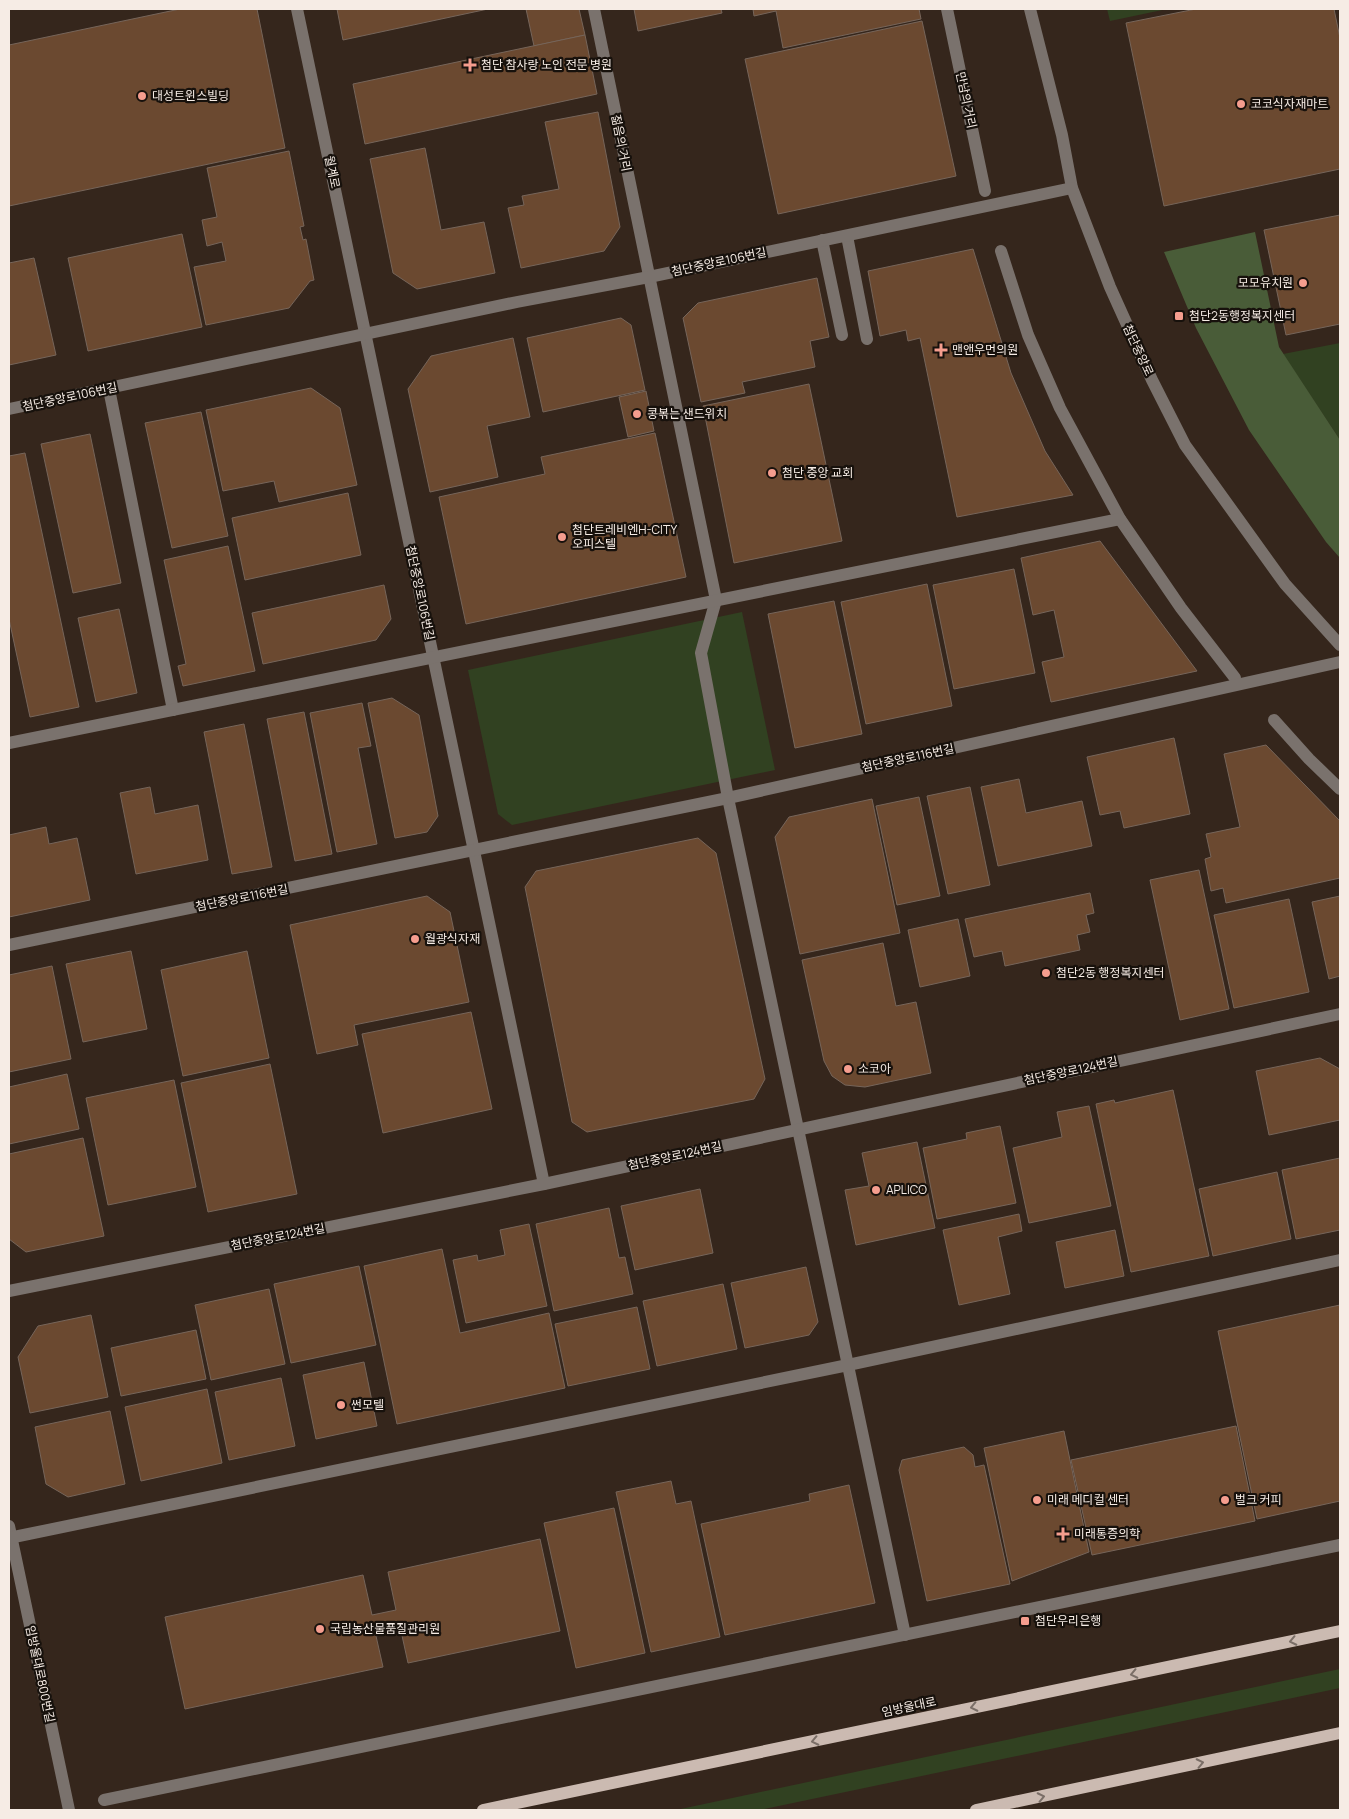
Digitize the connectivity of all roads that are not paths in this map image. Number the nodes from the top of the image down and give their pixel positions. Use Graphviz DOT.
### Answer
graph roads {
  1 [pos="297,9"];
  2 [pos="594,9"];
  3 [pos="947,9"];
  4 [pos="1030,9"];
  5 [pos="1072,188"];
  6 [pos="985,191"];
  7 [pos="847,236"];
  8 [pos="822,240"];
  9 [pos="1001,251"];
  10 [pos="649,276"];
  11 [pos="842,334"];
  12 [pos="366,335"];
  13 [pos="867,339"];
  14 [pos="109,389"];
  15 [pos="9,409"];
  16 [pos="1120,519"];
  17 [pos="716,600"];
  18 [pos="1340,645"];
  19 [pos="434,657"];
  20 [pos="1340,662"];
  21 [pos="1235,678"];
  22 [pos="173,710"];
  23 [pos="1274,720"];
  24 [pos="9,743"];
  25 [pos="1340,789"];
  26 [pos="728,798"];
  27 [pos="475,851"];
  28 [pos="9,946"];
  29 [pos="1340,1014"];
  30 [pos="798,1129"];
  31 [pos="544,1184"];
  32 [pos="1340,1260"];
  33 [pos="9,1291"];
  34 [pos="848,1365"];
  35 [pos="10,1534"];
  36 [pos="1340,1545"];
  37 [pos="1340,1631"];
  38 [pos="905,1635"];
  39 [pos="1340,1733"];
  40 [pos="104,1800"];
  41 [pos="68,1810"];
  42 [pos="482,1810"];
  43 [pos="976,1810"];
  1 -- 12 [label="street, 월계로"];
  2 -- 10 [label="street, 젊음의 거리"];
  3 -- 6 [label="street, 만남의 거리"];
  4 -- 5 [label="street, 첨단중앙로"];
  5 -- 7 [label="street, 첨단중앙로106번길"];
  5 -- 18 [label="street, 첨단중앙로"];
  7 -- 8 [label="street, 첨단중앙로106번길"];
  7 -- 13 [label="street"];
  8 -- 10 [label="street, 첨단중앙로106번길"];
  8 -- 11 [label="street"];
  9 -- 16 [label="street"];
  10 -- 12 [label="street, 첨단중앙로106번길"];
  10 -- 17 [label="street, 젊음의 거리"];
  12 -- 14 [label="street, 첨단중앙로106번길"];
  12 -- 19 [label="street, 첨단중앙로106번길"];
  14 -- 15 [label="street, 첨단중앙로106번길"];
  14 -- 22 [label="street"];
  16 -- 17 [label="street"];
  16 -- 21 [label="street"];
  17 -- 19 [label="street"];
  17 -- 26 [label="street"];
  19 -- 22 [label="street"];
  19 -- 27 [label="street, 첨단중앙로106번길"];
  20 -- 26 [label="street, 첨단중앙로116번길"];
  22 -- 24 [label="street"];
  23 -- 25 [label="street"];
  26 -- 27 [label="street, 첨단중앙로116번길"];
  26 -- 30 [label="street"];
  27 -- 28 [label="street, 첨단중앙로116번길"];
  27 -- 31 [label="street"];
  29 -- 30 [label="street, 첨단중앙로124번길"];
  30 -- 31 [label="street, 첨단중앙로124번길"];
  30 -- 34 [label="street"];
  31 -- 33 [label="street, 첨단중앙로124번길"];
  32 -- 34 [label="street"];
  34 -- 35 [label="street"];
  34 -- 38 [label="street"];
  35 -- 41 [label="street, 임방울대로800번길"];
  36 -- 38 [label="street"];
  37 -- 42 [label="main road, 임방울대로, one-way"];
  38 -- 40 [label="street"];
  43 -- 39 [label="main road, one-way"];
}
